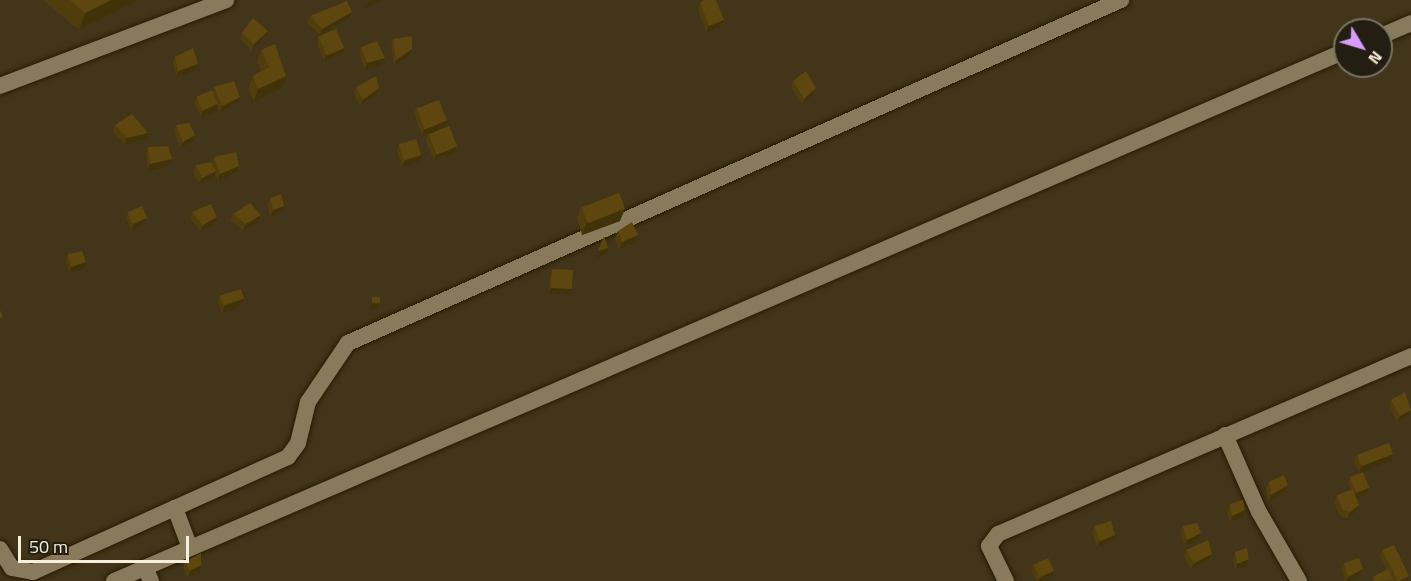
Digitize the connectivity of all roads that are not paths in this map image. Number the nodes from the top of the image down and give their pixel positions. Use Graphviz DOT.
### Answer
graph roads {
  1 [pos="226,0"];
  2 [pos="1121,0"];
  3 [pos="1411,23"];
  4 [pos="1393,31"];
  5 [pos="1333,56"];
  6 [pos="0,86"];
  7 [pos="1411,356"];
  8 [pos="1225,435"];
  9 [pos="175,508"];
  10 [pos="190,548"];
  11 [pos="0,549"];
  12 [pos="148,574"];
  13 [pos="114,581"];
  14 [pos="1006,581"];
  15 [pos="1299,581"];
  1 -- 6 [label="street"];
  2 -- 9 [label="street"];
  3 -- 4 [label="street"];
  5 -- 10 [label="street"];
  7 -- 8 [label="street"];
  8 -- 14 [label="street"];
  8 -- 15 [label="street"];
  9 -- 10 [label="street"];
  9 -- 11 [label="street"];
  10 -- 12 [label="street"];
  12 -- 13 [label="street"];
}
